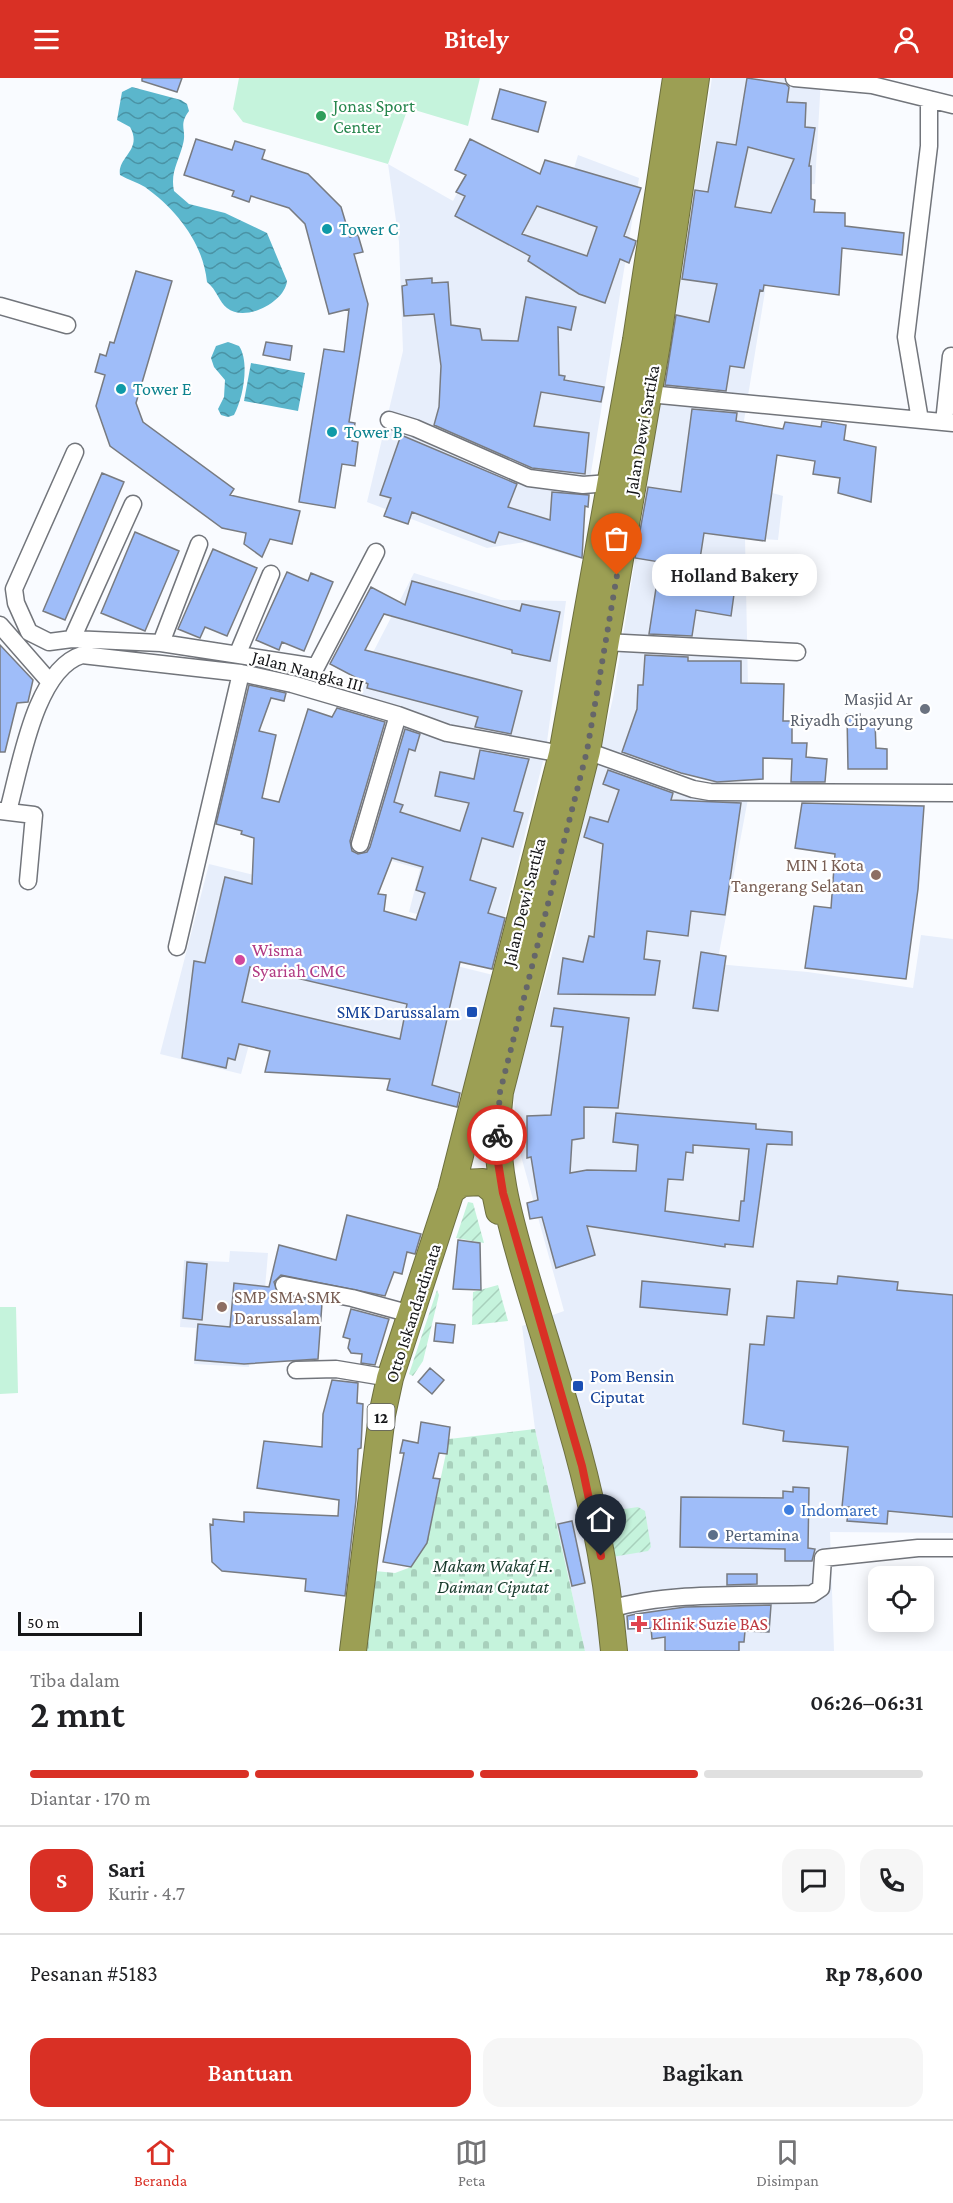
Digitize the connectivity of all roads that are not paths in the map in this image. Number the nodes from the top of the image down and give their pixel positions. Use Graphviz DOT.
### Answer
graph roads {
  1 [pos="676,78"];
  2 [pos="696,78"];
  3 [pos="795,78"];
  4 [pos="929,99"];
  5 [pos="953,105"];
  6 [pos="0,306"];
  7 [pos="67,325"];
  8 [pos="647,342"];
  9 [pos="951,356"];
  10 [pos="649,394"];
  11 [pos="389,420"];
  12 [pos="920,420"];
  13 [pos="948,423"];
  14 [pos="75,452"];
  15 [pos="609,483"];
  16 [pos="133,504"];
  17 [pos="199,544"];
  18 [pos="376,552"];
  19 [pos="271,574"];
  20 [pos="0,625"];
  21 [pos="72,639"];
  22 [pos="605,642"];
  23 [pos="161,643"];
  24 [pos="797,652"];
  25 [pos="238,653"];
  26 [pos="241,673"];
  27 [pos="50,681"];
  28 [pos="398,715"];
  29 [pos="576,742"];
  30 [pos="953,793"];
  31 [pos="4,811"];
  32 [pos="360,843"];
  33 [pos="28,881"];
  34 [pos="177,947"];
  35 [pos="451,1191"];
  36 [pos="514,1236"];
  37 [pos="284,1285"];
  38 [pos="411,1314"];
  39 [pos="296,1370"];
  40 [pos="390,1378"];
  41 [pos="953,1548"];
  42 [pos="610,1609"];
  43 [pos="353,1651"];
  44 [pos="614,1651"];
  1 -- 8 [label="highway, Jalan Dewi Sartika / 12"];
  2 -- 8 [label="highway, Jalan Dewi Sartika / 12"];
  3 -- 4 [label="street"];
  4 -- 5 [label="street"];
  4 -- 12 [label="street"];
  6 -- 7 [label="street"];
  8 -- 10 [label="highway, Jalan Dewi Sartika / 12"];
  8 -- 15 [label="highway, Jalan Dewi Sartika / 12"];
  9 -- 13 [label="street"];
  10 -- 12 [label="street"];
  10 -- 22 [label="highway, Jalan Dewi Sartika / 12"];
  11 -- 15 [label="street"];
  12 -- 13 [label="street"];
  14 -- 21 [label="street"];
  15 -- 29 [label="highway, Jalan Dewi Sartika / 12"];
  16 -- 21 [label="street"];
  17 -- 23 [label="street"];
  18 -- 25 [label="street"];
  19 -- 25 [label="street"];
  20 -- 27 [label="street"];
  21 -- 23 [label="street"];
  22 -- 24 [label="street"];
  22 -- 29 [label="highway, Jalan Dewi Sartika / 12"];
  23 -- 25 [label="street"];
  26 -- 27 [label="street, Jalan Nangka III"];
  26 -- 28 [label="street, Jalan Nangka III"];
  26 -- 34 [label="street"];
  27 -- 31 [label="street, Jalan Nangka III"];
  28 -- 29 [label="street, Jalan Nangka III"];
  28 -- 32 [label="street"];
  29 -- 30 [label="street, Jalan Nangka III"];
  29 -- 35 [label="highway, Jalan Dewi Sartika / 12"];
  29 -- 36 [label="highway, Jalan Dewi Sartika / 12"];
  31 -- 33 [label="street"];
  35 -- 36 [label="highway"];
  35 -- 38 [label="highway, Otto Iskandardinata / 12"];
  36 -- 42 [label="highway, 12"];
  37 -- 38 [label="street"];
  38 -- 40 [label="highway, Otto Iskandardinata / 12"];
  39 -- 40 [label="street"];
  40 -- 43 [label="highway, Otto Iskandardinata / 12"];
  41 -- 42 [label="street"];
  42 -- 44 [label="highway, 12"];
}
